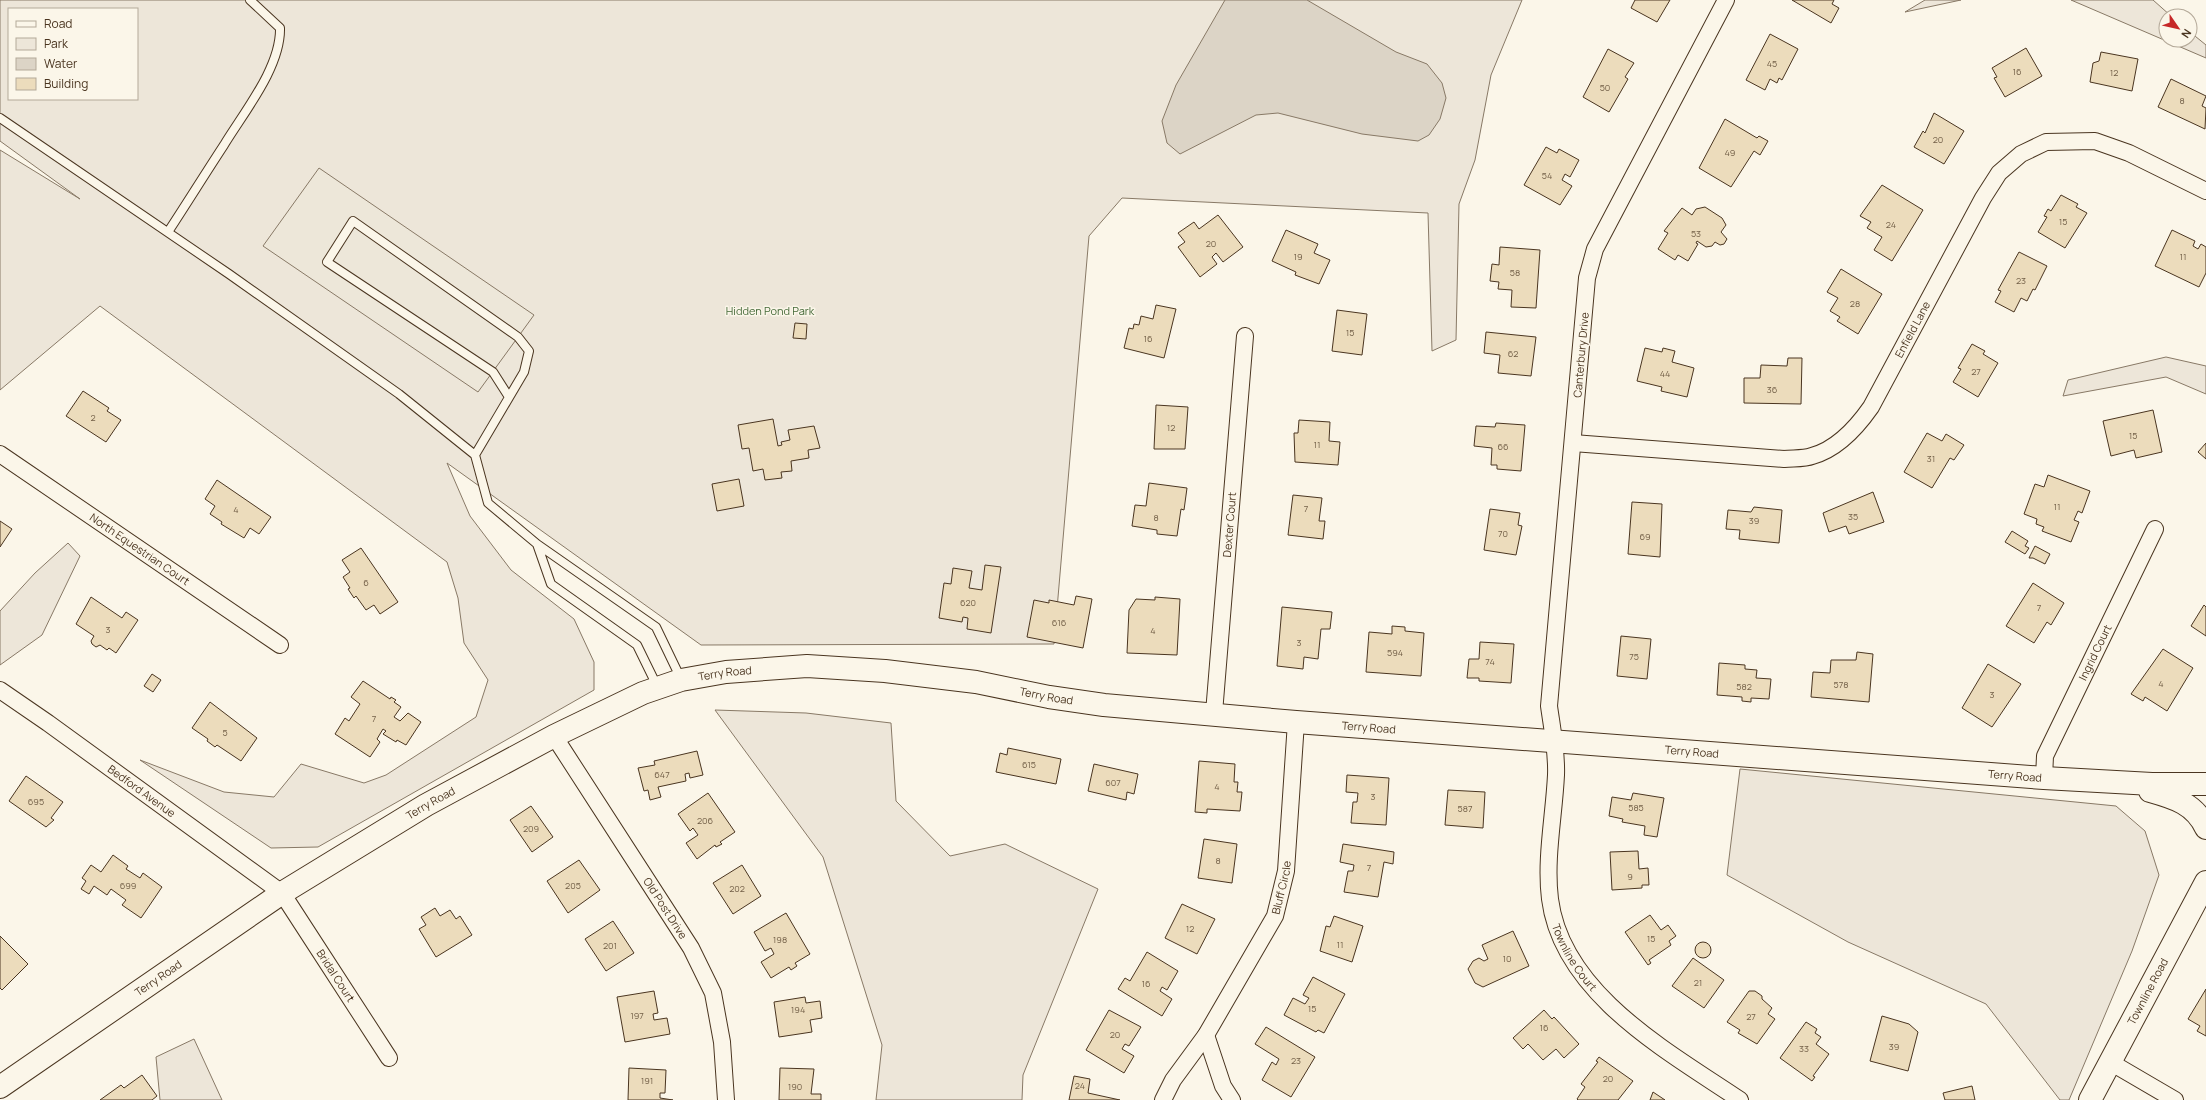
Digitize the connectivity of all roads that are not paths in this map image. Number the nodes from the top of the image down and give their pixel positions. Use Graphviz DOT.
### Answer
graph roads {
  1 [pos="250,0"];
  2 [pos="1726,0"];
  3 [pos="0,118"];
  4 [pos="2206,191"];
  5 [pos="168,232"];
  6 [pos="1245,336"];
  7 [pos="509,398"];
  8 [pos="1573,443"];
  9 [pos="0,454"];
  10 [pos="475,455"];
  11 [pos="2155,529"];
  12 [pos="537,544"];
  13 [pos="280,645"];
  14 [pos="681,680"];
  15 [pos="658,688"];
  16 [pos="0,690"];
  17 [pos="1214,713"];
  18 [pos="1296,722"];
  19 [pos="554,736"];
  20 [pos="1553,741"];
  21 [pos="2044,778"];
  22 [pos="2100,781"];
  23 [pos="2206,784"];
  24 [pos="2206,828"];
  25 [pos="2203,891"];
  26 [pos="282,893"];
  27 [pos="1206,1035"];
  28 [pos="389,1058"];
  29 [pos="2110,1062"];
  30 [pos="0,1087"];
  31 [pos="726,1100"];
  32 [pos="1163,1100"];
  33 [pos="1232,1100"];
  34 [pos="1740,1100"];
  35 [pos="2090,1100"];
  36 [pos="2175,1100"];
  1 -- 5 [label="lane"];
  2 -- 8 [label="street, Canterbury Drive"];
  3 -- 5 [label="lane"];
  4 -- 8 [label="street, Enfield Lane"];
  5 -- 10 [label="lane"];
  6 -- 17 [label="street, Dexter Court"];
  7 -- 7 [label="lane"];
  7 -- 10 [label="lane"];
  8 -- 20 [label="street, Canterbury Drive"];
  9 -- 13 [label="street, North Equestrian Court"];
  10 -- 12 [label="lane"];
  11 -- 21 [label="street, Ingrid Court"];
  12 -- 14 [label="lane"];
  12 -- 15 [label="lane"];
  14 -- 15 [label="street, Terry Road"];
  14 -- 17 [label="street, Terry Road"];
  15 -- 19 [label="street, Terry Road"];
  16 -- 26 [label="street, Bedford Avenue"];
  17 -- 18 [label="street, Terry Road"];
  18 -- 20 [label="street, Terry Road"];
  18 -- 27 [label="street, Bluff Circle"];
  19 -- 26 [label="street, Terry Road"];
  19 -- 31 [label="street, Old Post Drive"];
  20 -- 21 [label="street, Terry Road"];
  20 -- 34 [label="street, Townline Court"];
  21 -- 22 [label="street, Terry Road"];
  22 -- 23 [label="street, Terry Road"];
  22 -- 24 [label="street"];
  25 -- 29 [label="street, Townline Road"];
  26 -- 28 [label="street, Bridal Court"];
  26 -- 30 [label="street, Terry Road"];
  27 -- 32 [label="street, Bluff Circle"];
  27 -- 33 [label="street"];
  29 -- 35 [label="street, Townline Road"];
  29 -- 36 [label="street"];
}
